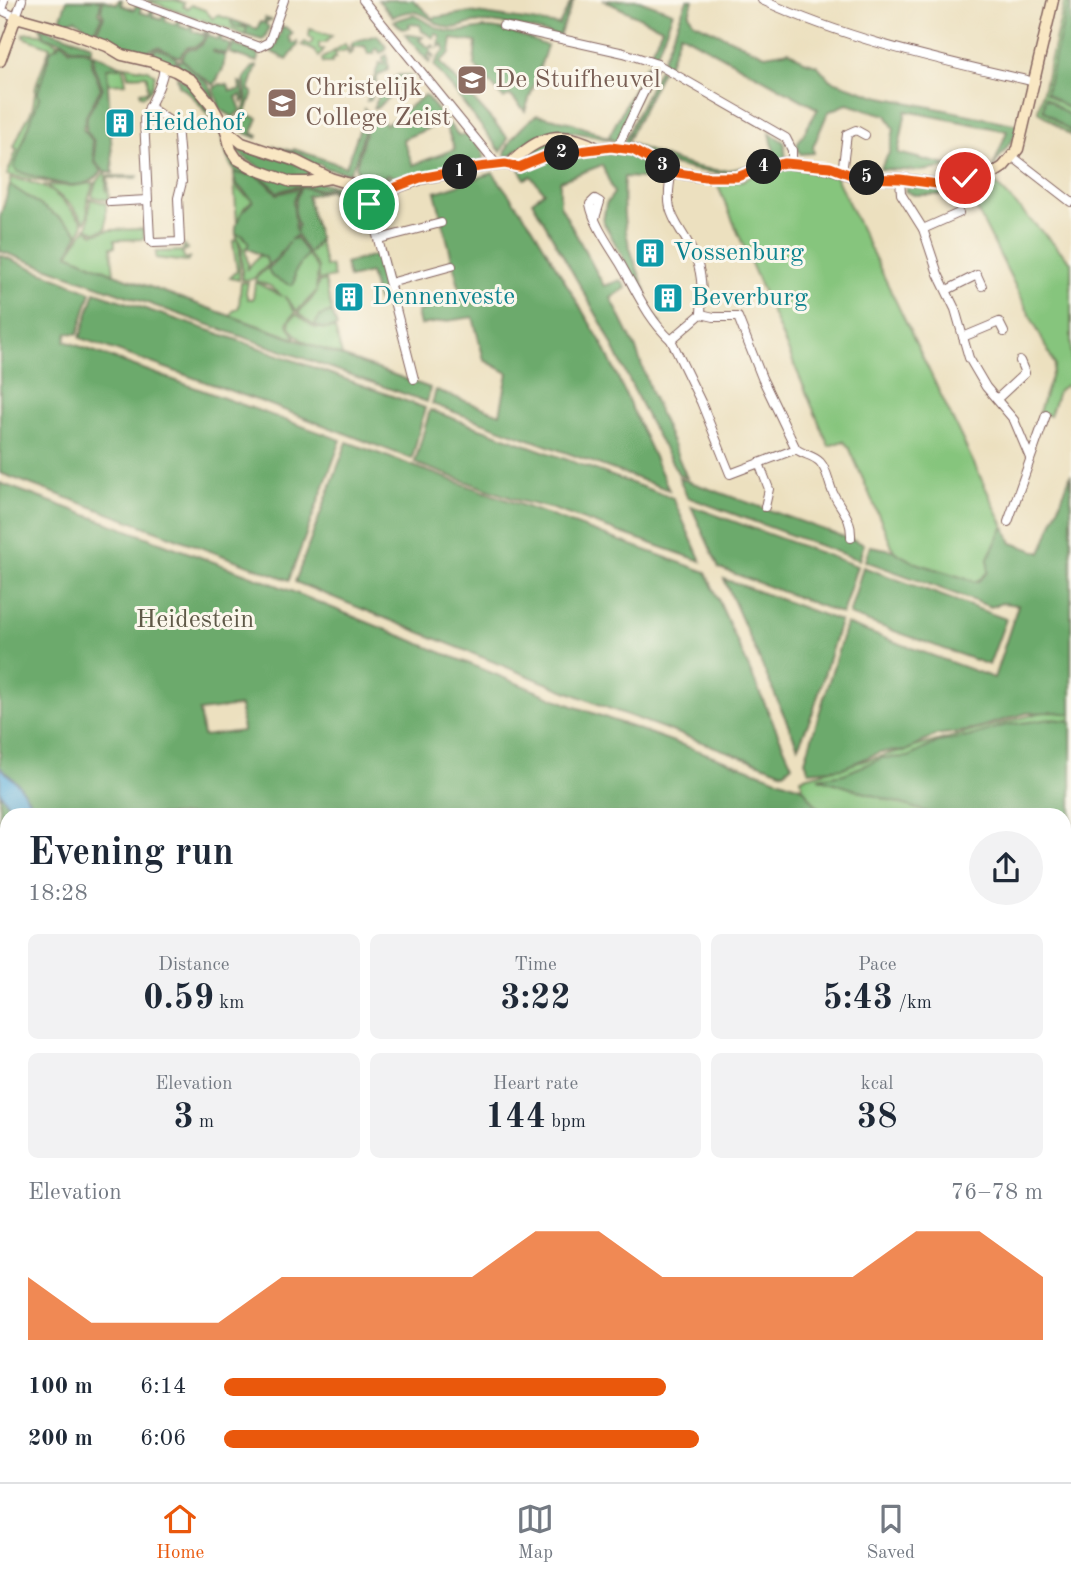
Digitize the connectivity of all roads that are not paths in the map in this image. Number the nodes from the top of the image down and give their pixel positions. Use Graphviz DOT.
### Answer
graph roads {
  1 [pos="4,0"];
  2 [pos="22,0"];
  3 [pos="131,0"];
  4 [pos="284,0"];
  5 [pos="363,0"];
  6 [pos="762,0"];
  7 [pos="1053,0"];
  8 [pos="0,10"];
  9 [pos="16,17"];
  10 [pos="503,26"];
  11 [pos="0,61"];
  12 [pos="657,64"];
  13 [pos="164,67"];
  14 [pos="1035,82"];
  15 [pos="149,107"];
  16 [pos="226,130"];
  17 [pos="865,135"];
  18 [pos="597,148"];
  19 [pos="617,148"];
  20 [pos="1013,157"];
  21 [pos="496,164"];
  22 [pos="510,164"];
  23 [pos="792,164"];
  24 [pos="672,172"];
  25 [pos="842,173"];
  26 [pos="330,178"];
  27 [pos="900,179"];
  28 [pos="370,191"];
  29 [pos="147,200"];
  30 [pos="110,202"];
  31 [pos="1071,202"];
  32 [pos="959,213"];
  33 [pos="595,218"];
  34 [pos="441,223"];
  35 [pos="923,229"];
  36 [pos="379,239"];
  37 [pos="452,266"];
  38 [pos="390,283"];
  39 [pos="982,286"];
  40 [pos="947,290"];
  41 [pos="701,314"];
  42 [pos="1004,332"];
  43 [pos="963,337"];
  44 [pos="671,340"];
  45 [pos="1020,361"];
  46 [pos="414,379"];
  47 [pos="998,399"];
  48 [pos="1046,415"];
  49 [pos="796,449"];
  50 [pos="1030,458"];
  51 [pos="759,463"];
  52 [pos="765,507"];
  53 [pos="1007,523"];
  54 [pos="850,538"];
  1 -- 8 [label="street"];
  2 -- 9 [label="street"];
  3 -- 4 [label="street"];
  5 -- 21 [label="street"];
  6 -- 14 [label="street"];
  7 -- 14 [label="street"];
  8 -- 9 [label="street"];
  9 -- 11 [label="street"];
  9 -- 13 [label="street"];
  10 -- 12 [label="street"];
  12 -- 19 [label="street"];
  12 -- 23 [label="street"];
  13 -- 15 [label="street"];
  13 -- 16 [label="street"];
  14 -- 20 [label="street"];
  15 -- 29 [label="street"];
  15 -- 29 [label="street"];
  16 -- 26 [label="street"];
  16 -- 26 [label="street"];
  17 -- 25 [label="street"];
  18 -- 19 [label="street"];
  18 -- 22 [label="street"];
  18 -- 22 [label="street"];
  19 -- 24 [label="street"];
  20 -- 27 [label="street"];
  20 -- 31 [label="street"];
  21 -- 22 [label="street"];
  21 -- 28 [label="street"];
  23 -- 24 [label="street"];
  23 -- 25 [label="street"];
  24 -- 41 [label="street"];
  25 -- 27 [label="street"];
  26 -- 28 [label="street"];
  27 -- 35 [label="street"];
  28 -- 36 [label="street"];
  29 -- 30 [label="street"];
  32 -- 35 [label="street"];
  33 -- 44 [label="street"];
  34 -- 36 [label="street"];
  35 -- 40 [label="street"];
  36 -- 38 [label="street"];
  37 -- 38 [label="street"];
  38 -- 46 [label="street"];
  39 -- 40 [label="street"];
  40 -- 43 [label="street"];
  41 -- 44 [label="street"];
  41 -- 49 [label="street"];
  42 -- 43 [label="street"];
  43 -- 47 [label="street"];
  44 -- 51 [label="street"];
  45 -- 47 [label="street"];
  47 -- 50 [label="street"];
  48 -- 50 [label="street"];
  49 -- 51 [label="street"];
  49 -- 54 [label="street"];
  50 -- 53 [label="street"];
  51 -- 52 [label="street"];
}
